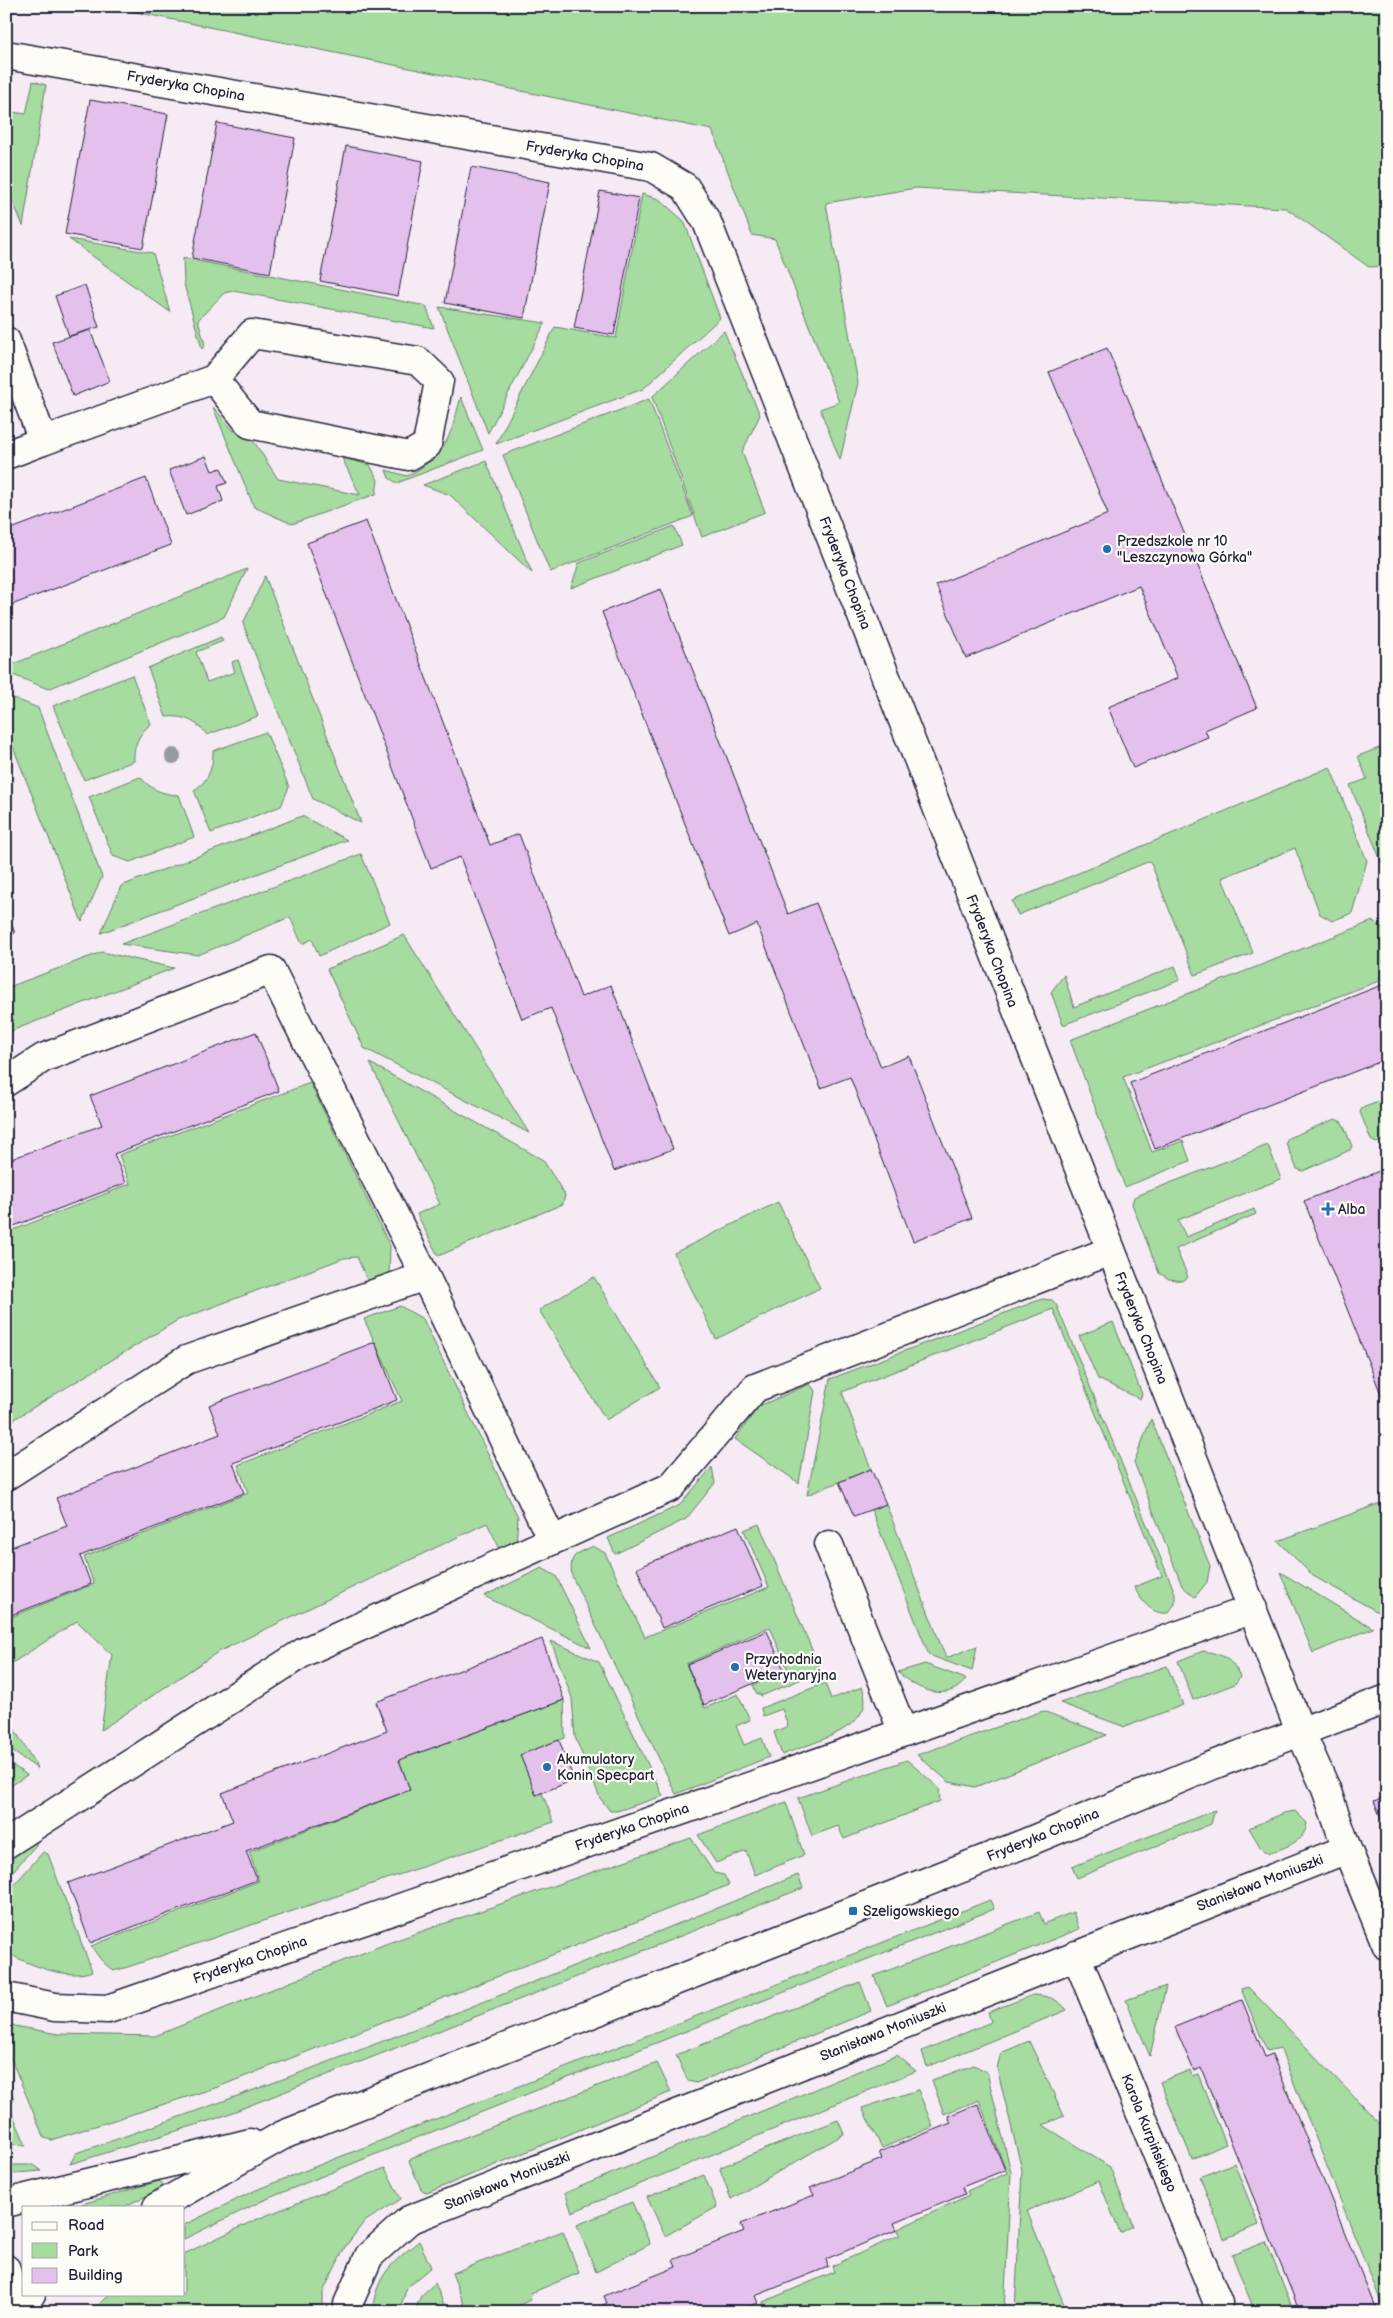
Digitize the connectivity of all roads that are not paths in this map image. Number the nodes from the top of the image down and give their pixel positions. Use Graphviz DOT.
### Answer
graph roads {
  1 [pos="6,55"];
  2 [pos="6,341"];
  3 [pos="214,379"];
  4 [pos="43,441"];
  5 [pos="6,455"];
  6 [pos="6,1082"];
  7 [pos="1110,1251"];
  8 [pos="425,1276"];
  9 [pos="6,1476"];
  10 [pos="552,1540"];
  11 [pos="829,1545"];
  12 [pos="1253,1609"];
  13 [pos="1387,1699"];
  14 [pos="903,1732"];
  15 [pos="1301,1733"];
  16 [pos="6,1844"];
  17 [pos="1347,1849"];
  18 [pos="1387,1946"];
  19 [pos="1076,1955"];
  20 [pos="6,1997"];
  21 [pos="283,2136"];
  22 [pos="6,2203"];
  23 [pos="160,2206"];
  24 [pos="6,2269"];
  25 [pos="30,2296"];
  26 [pos="12,2312"];
  27 [pos="19,2312"];
  28 [pos="349,2312"];
  29 [pos="1215,2312"];
  1 -- 7 [label="street, Fryderyka Chopina"];
  2 -- 4 [label="street"];
  3 -- 3 [label="street"];
  3 -- 4 [label="street"];
  4 -- 5 [label="street"];
  6 -- 8 [label="street"];
  7 -- 10 [label="street"];
  7 -- 12 [label="street, Fryderyka Chopina"];
  8 -- 9 [label="street"];
  8 -- 10 [label="street"];
  10 -- 16 [label="street"];
  11 -- 14 [label="street"];
  12 -- 14 [label="street, Fryderyka Chopina"];
  12 -- 15 [label="street, Fryderyka Chopina"];
  13 -- 15 [label="street, Fryderyka Chopina"];
  14 -- 20 [label="street, Fryderyka Chopina"];
  15 -- 17 [label="street"];
  15 -- 21 [label="street, Fryderyka Chopina"];
  17 -- 18 [label="street"];
  17 -- 19 [label="street, Stanisława Moniuszki"];
  19 -- 28 [label="street, Stanisława Moniuszki"];
  19 -- 29 [label="street, Karola Kurpińskiego"];
  21 -- 22 [label="street, Fryderyka Chopina"];
  21 -- 23 [label="street, Fryderyka Chopina"];
  24 -- 26 [label="street"];
  25 -- 27 [label="street"];
}
